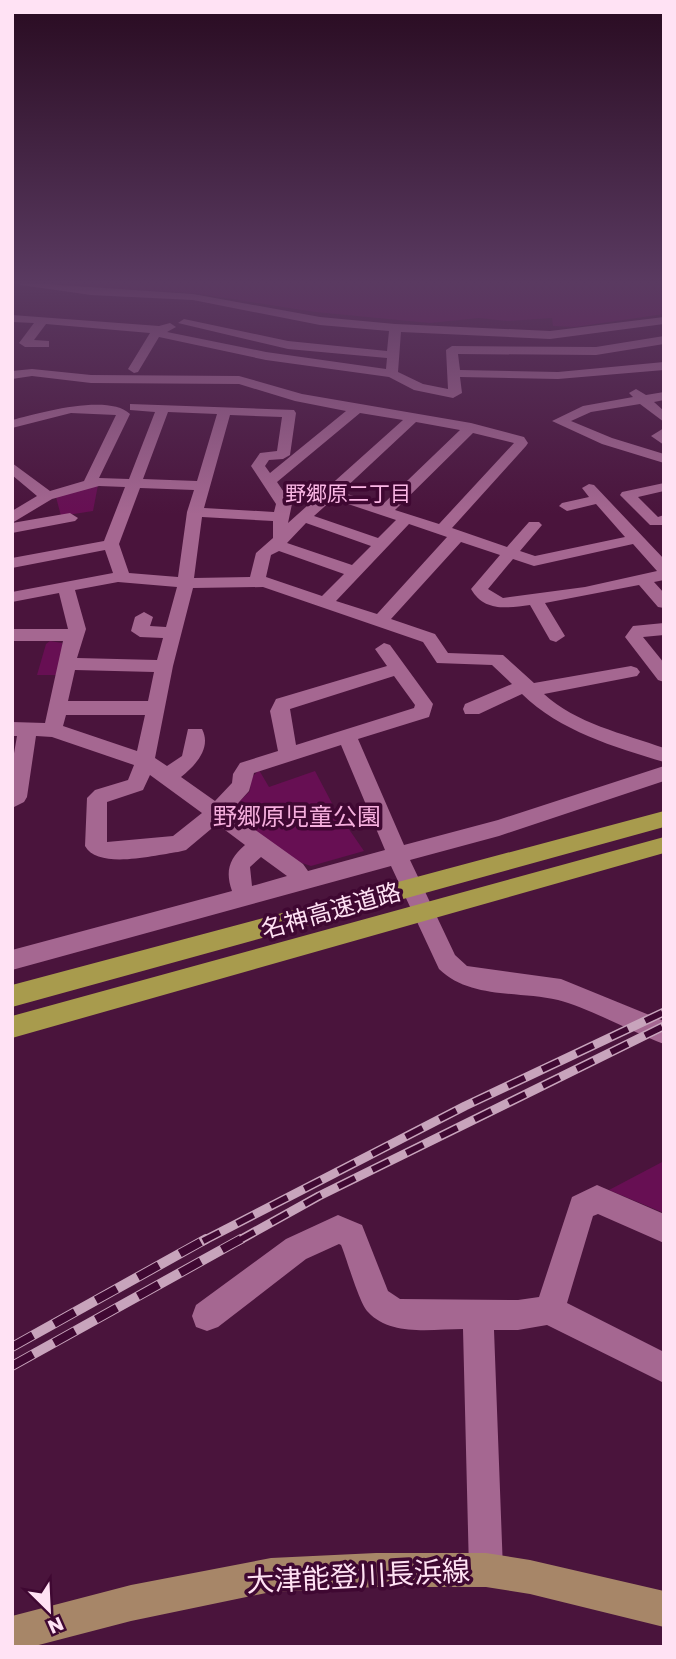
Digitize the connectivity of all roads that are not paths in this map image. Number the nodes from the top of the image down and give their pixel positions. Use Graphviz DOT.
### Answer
graph roads {
  1 [pos="140,359"];
  2 [pos="290,359"];
  3 [pos="393,359"];
  4 [pos="452,359"];
  5 [pos="603,359"];
  6 [pos="664,366"];
  7 [pos="134,369"];
  8 [pos="453,373"];
  9 [pos="392,374"];
  10 [pos="616,374"];
  11 [pos="12,375"];
  12 [pos="664,396"];
  13 [pos="644,400"];
  14 [pos="12,405"];
  15 [pos="135,407"];
  16 [pos="163,408"];
  17 [pos="358,408"];
  18 [pos="225,410"];
  19 [pos="664,418"];
  20 [pos="412,419"];
  21 [pos="17,423"];
  22 [pos="471,427"];
  23 [pos="664,432"];
  24 [pos="664,441"];
  25 [pos="664,459"];
  26 [pos="12,467"];
  27 [pos="268,482"];
  28 [pos="134,483"];
  29 [pos="93,484"];
  30 [pos="203,486"];
  31 [pos="664,487"];
  32 [pos="330,493"];
  33 [pos="47,496"];
  34 [pos="567,506"];
  35 [pos="384,511"];
  36 [pos="195,512"];
  37 [pos="280,517"];
  38 [pos="303,517"];
  39 [pos="12,518"];
  40 [pos="70,518"];
  41 [pos="406,518"];
  42 [pos="664,520"];
  43 [pos="534,525"];
  44 [pos="12,528"];
  45 [pos="450,533"];
  46 [pos="636,539"];
  47 [pos="279,541"];
  48 [pos="111,544"];
  49 [pos="381,544"];
  50 [pos="509,552"];
  51 [pos="12,563"];
  52 [pos="355,572"];
  53 [pos="664,572"];
  54 [pos="118,577"];
  55 [pos="643,580"];
  56 [pos="257,582"];
  57 [pos="185,583"];
  58 [pos="66,586"];
  59 [pos="12,597"];
  60 [pos="536,601"];
  61 [pos="325,603"];
  62 [pos="664,603"];
  63 [pos="144,617"];
  64 [pos="380,621"];
  65 [pos="664,629"];
  66 [pos="173,633"];
  67 [pos="12,635"];
  68 [pos="73,635"];
  69 [pos="556,636"];
  70 [pos="384,649"];
  71 [pos="67,664"];
  72 [pos="164,666"];
  73 [pos="398,668"];
  74 [pos="631,672"];
  75 [pos="664,676"];
  76 [pos="528,688"];
  77 [pos="58,708"];
  78 [pos="155,708"];
  79 [pos="472,709"];
  80 [pos="20,729"];
  81 [pos="53,730"];
  82 [pos="195,734"];
  83 [pos="347,736"];
  84 [pos="664,739"];
  85 [pos="643,748"];
  86 [pos="289,755"];
  87 [pos="664,755"];
  88 [pos="145,761"];
  89 [pos="664,773"];
  90 [pos="168,776"];
  91 [pos="12,800"];
  92 [pos="216,813"];
  93 [pos="664,819"];
  94 [pos="260,845"];
  95 [pos="664,845"];
  96 [pos="400,861"];
  97 [pos="302,880"];
  98 [pos="246,896"];
  99 [pos="12,960"];
  100 [pos="12,996"];
  101 [pos="12,1027"];
  102 [pos="664,1033"];
  103 [pos="664,1229"];
  104 [pos="550,1310"];
  105 [pos="478,1315"];
  106 [pos="207,1316"];
  107 [pos="664,1368"];
  108 [pos="486,1570"];
  109 [pos="664,1609"];
  110 [pos="24,1637"];
  1 -- 7 [label="street"];
  2 -- 9 [label="street"];
  3 -- 9 [label="street"];
  4 -- 8 [label="street"];
  5 -- 10 [label="street"];
  6 -- 10 [label="street"];
  8 -- 9 [label="street"];
  8 -- 10 [label="street"];
  10 -- 13 [label="street"];
  11 -- 17 [label="street"];
  12 -- 13 [label="street"];
  13 -- 19 [label="street"];
  13 -- 25 [label="street"];
  14 -- 21 [label="street"];
  15 -- 16 [label="street"];
  16 -- 18 [label="street"];
  16 -- 28 [label="street"];
  17 -- 20 [label="street"];
  17 -- 27 [label="street"];
  18 -- 27 [label="street"];
  18 -- 30 [label="street"];
  20 -- 22 [label="street"];
  20 -- 32 [label="street"];
  21 -- 29 [label="street"];
  22 -- 35 [label="street"];
  22 -- 45 [label="street"];
  23 -- 24 [label="street"];
  26 -- 33 [label="street"];
  27 -- 37 [label="street"];
  28 -- 29 [label="street"];
  28 -- 30 [label="street"];
  28 -- 48 [label="street"];
  29 -- 33 [label="street"];
  30 -- 36 [label="street"];
  31 -- 42 [label="street"];
  32 -- 35 [label="street"];
  32 -- 38 [label="street"];
  33 -- 39 [label="street"];
  34 -- 46 [label="street"];
  35 -- 41 [label="street"];
  36 -- 37 [label="street"];
  36 -- 57 [label="street"];
  37 -- 47 [label="street"];
  38 -- 47 [label="street"];
  38 -- 49 [label="street"];
  40 -- 44 [label="street"];
  41 -- 45 [label="street"];
  41 -- 49 [label="street"];
  43 -- 50 [label="street"];
  45 -- 50 [label="street"];
  45 -- 64 [label="street"];
  46 -- 50 [label="street"];
  46 -- 53 [label="street"];
  47 -- 52 [label="street"];
  47 -- 56 [label="street"];
  48 -- 51 [label="street"];
  48 -- 54 [label="street"];
  49 -- 52 [label="street"];
  50 -- 60 [label="street"];
  52 -- 61 [label="street"];
  53 -- 55 [label="street"];
  54 -- 57 [label="street"];
  54 -- 58 [label="street"];
  55 -- 60 [label="street"];
  55 -- 62 [label="street"];
  56 -- 57 [label="street"];
  56 -- 61 [label="street"];
  57 -- 66 [label="street"];
  58 -- 59 [label="street"];
  58 -- 68 [label="street"];
  60 -- 69 [label="street"];
  61 -- 64 [label="street"];
  63 -- 66 [label="street"];
  64 -- 76 [label="street"];
  65 -- 75 [label="street"];
  66 -- 72 [label="street"];
  67 -- 68 [label="street"];
  68 -- 71 [label="street"];
  70 -- 73 [label="street"];
  71 -- 72 [label="street"];
  71 -- 77 [label="street"];
  72 -- 78 [label="street"];
  73 -- 83 [label="street"];
  73 -- 86 [label="street"];
  74 -- 76 [label="street"];
  76 -- 79 [label="street"];
  76 -- 85 [label="street"];
  77 -- 78 [label="street"];
  77 -- 81 [label="street"];
  78 -- 88 [label="street"];
  80 -- 81 [label="street"];
  80 -- 91 [label="street"];
  81 -- 88 [label="street"];
  82 -- 90 [label="street"];
  83 -- 86 [label="street"];
  83 -- 96 [label="street"];
  84 -- 85 [label="street"];
  85 -- 87 [label="street"];
  86 -- 92 [label="street"];
  88 -- 90 [label="street"];
  88 -- 92 [label="street"];
  89 -- 96 [label="street"];
  90 -- 92 [label="street"];
  92 -- 94 [label="street"];
  93 -- 100 [label="highway, 名神高速道路"];
  94 -- 97 [label="street"];
  94 -- 98 [label="street"];
  95 -- 101 [label="highway, 名神高速道路"];
  96 -- 97 [label="street"];
  96 -- 102 [label="street"];
  97 -- 98 [label="street"];
  98 -- 99 [label="street"];
  103 -- 104 [label="street"];
  104 -- 105 [label="street"];
  104 -- 107 [label="street"];
  105 -- 106 [label="street"];
  105 -- 108 [label="street"];
  108 -- 109 [label="main road, 大津能登川長浜線"];
  108 -- 110 [label="main road, 大津能登川長浜線"];
}
